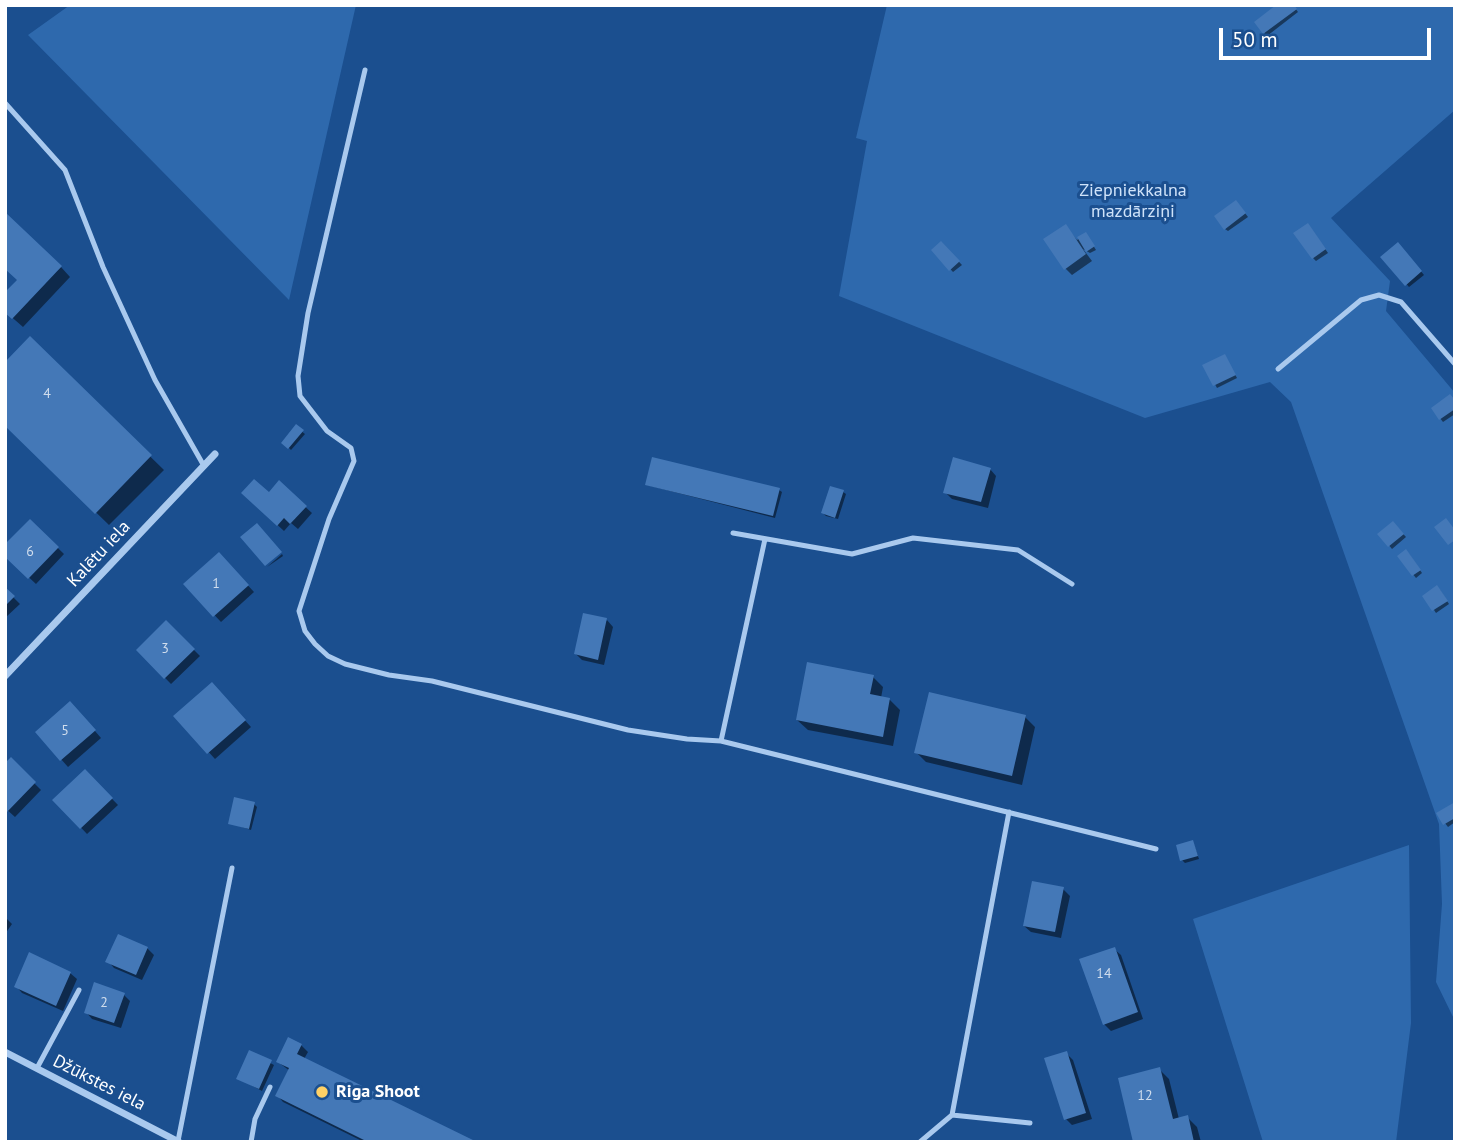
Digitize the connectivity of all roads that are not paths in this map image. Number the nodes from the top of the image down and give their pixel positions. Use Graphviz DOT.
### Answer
graph roads {
  1 [pos="365,69"];
  2 [pos="5,103"];
  3 [pos="1455,364"];
  4 [pos="1278,369"];
  5 [pos="215,454"];
  6 [pos="204,466"];
  7 [pos="733,533"];
  8 [pos="765,540"];
  9 [pos="1072,584"];
  10 [pos="5,676"];
  11 [pos="721,741"];
  12 [pos="1009,812"];
  13 [pos="1156,849"];
  14 [pos="232,868"];
  15 [pos="79,990"];
  16 [pos="5,1052"];
  17 [pos="37,1068"];
  18 [pos="270,1087"];
  19 [pos="952,1115"];
  20 [pos="1030,1123"];
  21 [pos="178,1141"];
  22 [pos="251,1142"];
  23 [pos="920,1142"];
  1 -- 11 [label="lane"];
  2 -- 6 [label="lane"];
  3 -- 4 [label="lane"];
  5 -- 6 [label="street, Kalētu iela"];
  6 -- 10 [label="street, Kalētu iela"];
  7 -- 8 [label="lane"];
  8 -- 9 [label="lane"];
  8 -- 11 [label="lane"];
  11 -- 12 [label="lane"];
  12 -- 13 [label="lane"];
  12 -- 19 [label="lane"];
  14 -- 21 [label="lane"];
  15 -- 17 [label="lane"];
  16 -- 17 [label="street, Džūkstes iela"];
  17 -- 21 [label="street, Džūkstes iela"];
  18 -- 22 [label="lane"];
  19 -- 20 [label="lane"];
  19 -- 23 [label="lane"];
}
